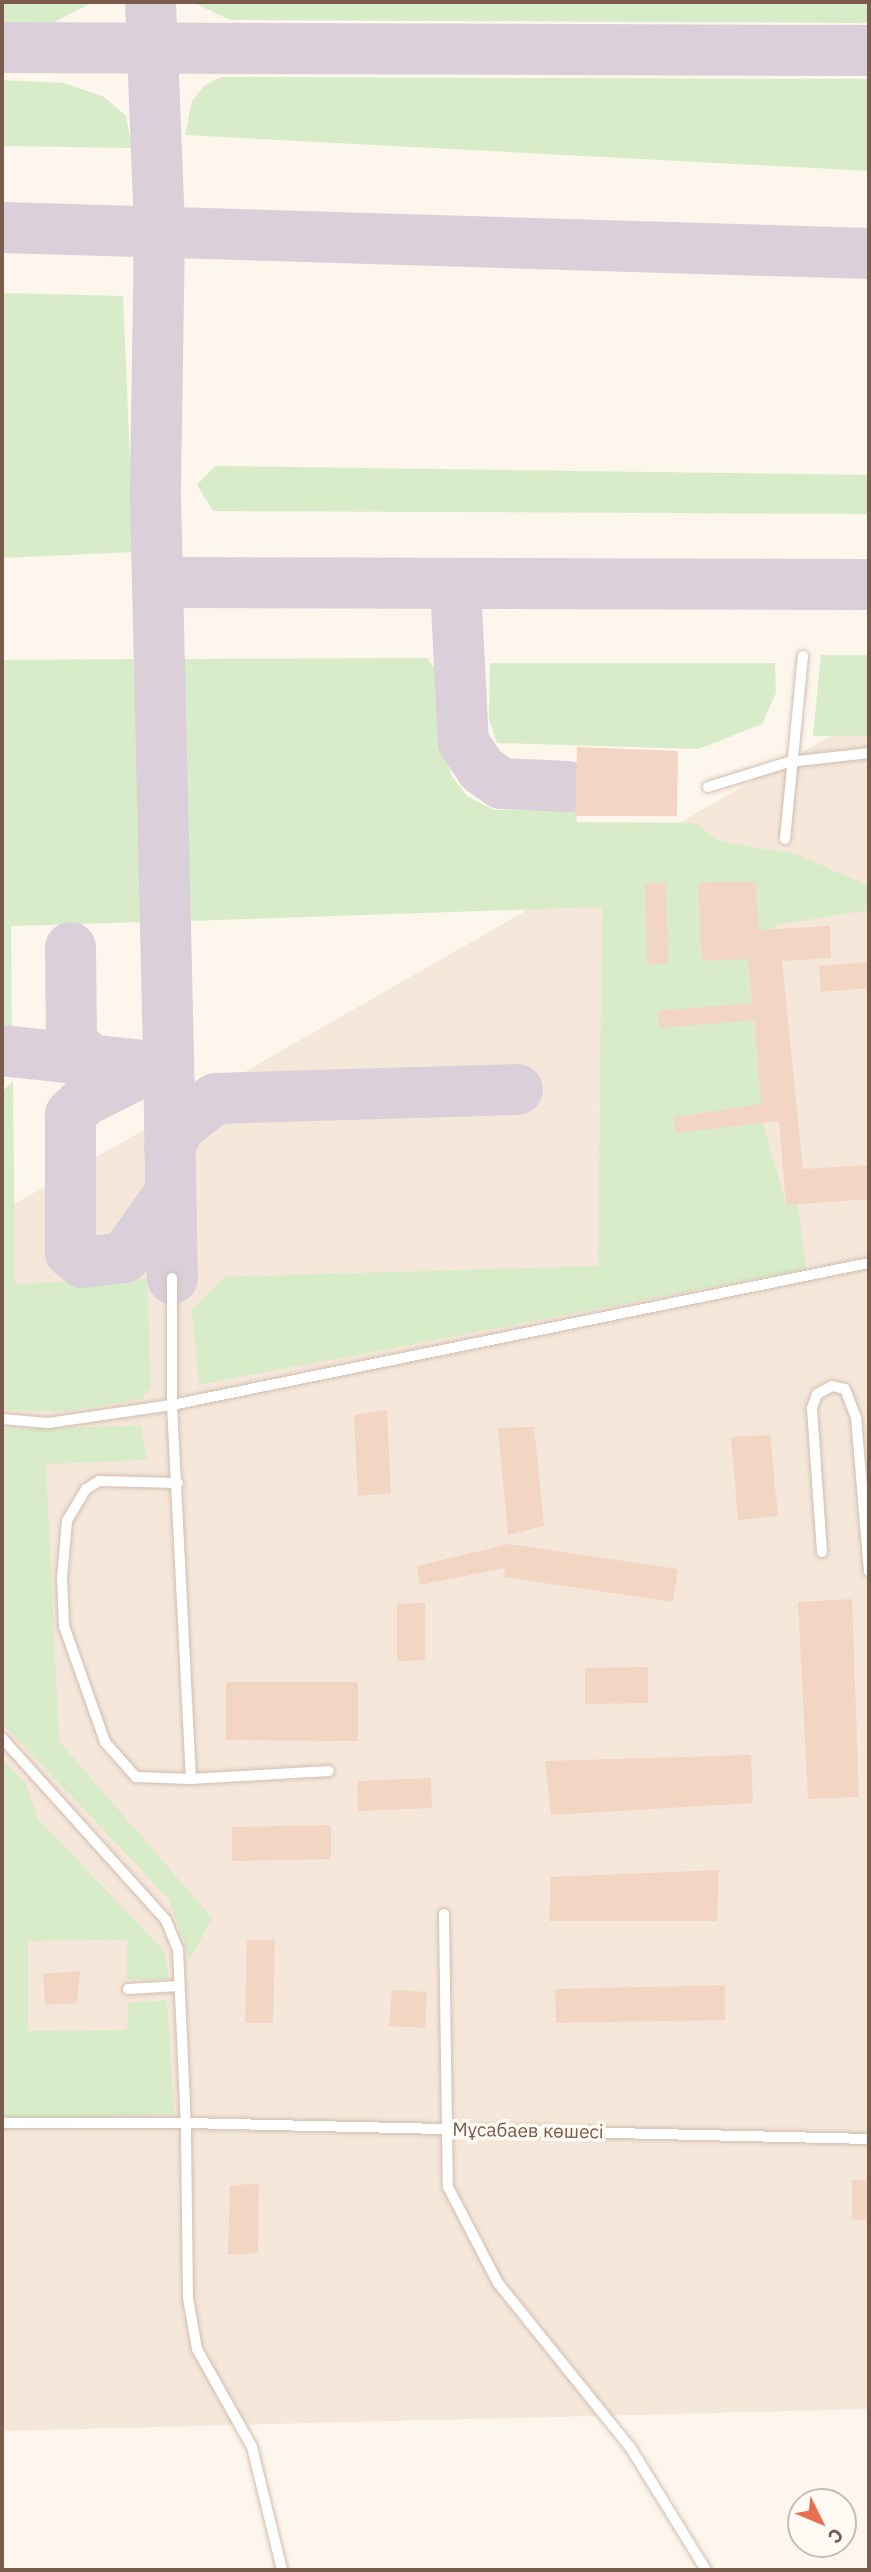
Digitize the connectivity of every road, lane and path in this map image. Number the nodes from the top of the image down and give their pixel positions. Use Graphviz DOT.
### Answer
graph roads {
  1 [pos="803,656"];
  2 [pos="869,753"];
  3 [pos="789,762"];
  4 [pos="708,787"];
  5 [pos="785,839"];
  6 [pos="869,1263"];
  7 [pos="172,1278"];
  8 [pos="172,1405"];
  9 [pos="2,1419"];
  10 [pos="178,1483"];
  11 [pos="822,1552"];
  12 [pos="869,1571"];
  13 [pos="2,1738"];
  14 [pos="329,1771"];
  15 [pos="191,1779"];
  16 [pos="444,1914"];
  17 [pos="179,1986"];
  18 [pos="128,1989"];
  19 [pos="2,2123"];
  20 [pos="186,2123"];
  21 [pos="445,2129"];
  22 [pos="869,2138"];
  23 [pos="282,2570"];
  24 [pos="706,2570"];
  1 -- 3 [label="lane"];
  2 -- 3 [label="lane"];
  3 -- 4 [label="lane"];
  3 -- 5 [label="lane"];
  6 -- 8 [label="lane"];
  7 -- 8 [label="lane"];
  8 -- 9 [label="lane"];
  8 -- 10 [label="lane"];
  10 -- 15 [label="lane"];
  10 -- 15 [label="lane"];
  11 -- 12 [label="lane"];
  13 -- 17 [label="lane"];
  14 -- 15 [label="lane"];
  16 -- 21 [label="lane"];
  17 -- 18 [label="lane"];
  17 -- 20 [label="lane"];
  19 -- 20 [label="lane, Мұсабаев көшесі"];
  20 -- 21 [label="lane, Мұсабаев көшесі"];
  20 -- 23 [label="lane"];
  21 -- 22 [label="lane, Мұсабаев көшесі"];
  21 -- 24 [label="lane"];
}
